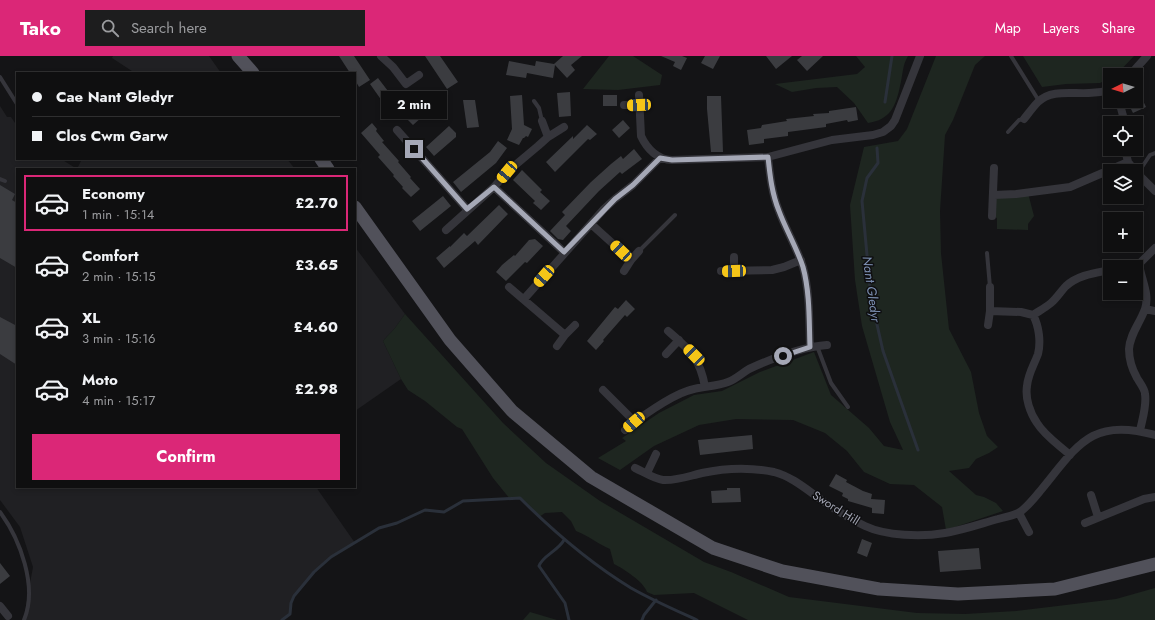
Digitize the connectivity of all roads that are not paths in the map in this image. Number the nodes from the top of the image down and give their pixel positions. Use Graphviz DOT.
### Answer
graph roads {
  1 [pos="238,56"];
  2 [pos="382,56"];
  3 [pos="920,56"];
  4 [pos="1010,56"];
  5 [pos="1147,56"];
  6 [pos="1136,68"];
  7 [pos="252,72"];
  8 [pos="419,75"];
  9 [pos="0,77"];
  10 [pos="1103,92"];
  11 [pos="639,95"];
  12 [pos="534,101"];
  13 [pos="1039,101"];
  14 [pos="16,102"];
  15 [pos="624,105"];
  16 [pos="639,105"];
  17 [pos="1024,119"];
  18 [pos="542,121"];
  19 [pos="564,127"];
  20 [pos="397,130"];
  21 [pos="1008,132"];
  22 [pos="548,137"];
  23 [pos="1155,152"];
  24 [pos="1127,156"];
  25 [pos="768,157"];
  26 [pos="660,158"];
  27 [pos="1128,162"];
  28 [pos="1143,164"];
  29 [pos="994,168"];
  30 [pos="0,179"];
  31 [pos="1143,179"];
  32 [pos="5,181"];
  33 [pos="494,187"];
  34 [pos="1155,191"];
  35 [pos="994,195"];
  36 [pos="356,208"];
  37 [pos="467,209"];
  38 [pos="675,215"];
  39 [pos="992,216"];
  40 [pos="591,224"];
  41 [pos="446,230"];
  42 [pos="1155,248"];
  43 [pos="639,251"];
  44 [pos="564,252"];
  45 [pos="986,253"];
  46 [pos="734,257"];
  47 [pos="631,260"];
  48 [pos="801,260"];
  49 [pos="1143,260"];
  50 [pos="624,271"];
  51 [pos="734,271"];
  52 [pos="1103,271"];
  53 [pos="721,272"];
  54 [pos="1143,284"];
  55 [pos="509,287"];
  56 [pos="990,287"];
  57 [pos="524,299"];
  58 [pos="1145,309"];
  59 [pos="990,311"];
  60 [pos="1155,312"];
  61 [pos="1033,315"];
  62 [pos="575,325"];
  63 [pos="988,325"];
  64 [pos="668,331"];
  65 [pos="565,335"];
  66 [pos="679,340"];
  67 [pos="827,345"];
  68 [pos="557,346"];
  69 [pos="814,346"];
  70 [pos="666,354"];
  71 [pos="705,387"];
  72 [pos="603,390"];
  73 [pos="848,407"];
  74 [pos="634,422"];
  75 [pos="625,430"];
  76 [pos="1140,431"];
  77 [pos="1155,435"];
  78 [pos="656,454"];
  79 [pos="1070,455"];
  80 [pos="636,468"];
  81 [pos="647,473"];
  82 [pos="1091,495"];
  83 [pos="1155,497"];
  84 [pos="0,512"];
  85 [pos="1019,513"];
  86 [pos="1098,517"];
  87 [pos="1085,523"];
  88 [pos="1029,532"];
  89 [pos="1155,564"];
  90 [pos="0,606"];
  91 [pos="8,616"];
  92 [pos="24,620"];
  1 -- 7 [label="main road"];
  2 -- 8 [label="street"];
  3 -- 25 [label="street"];
  4 -- 13 [label="lane"];
  5 -- 6 [label="street"];
  9 -- 14 [label="lane"];
  10 -- 13 [label="street"];
  11 -- 16 [label="street"];
  12 -- 18 [label="lane"];
  13 -- 17 [label="street"];
  15 -- 16 [label="street"];
  16 -- 26 [label="street"];
  17 -- 21 [label="lane"];
  18 -- 22 [label="street"];
  19 -- 22 [label="street"];
  20 -- 37 [label="street"];
  22 -- 33 [label="street"];
  23 -- 28 [label="lane"];
  24 -- 27 [label="street"];
  25 -- 26 [label="street"];
  25 -- 48 [label="street"];
  26 -- 40 [label="street"];
  27 -- 35 [label="street"];
  29 -- 35 [label="street"];
  30 -- 32 [label="lane"];
  31 -- 34 [label="street"];
  33 -- 37 [label="street"];
  33 -- 44 [label="street"];
  35 -- 39 [label="street"];
  36 -- 89 [label="main road"];
  37 -- 41 [label="street"];
  38 -- 43 [label="lane"];
  40 -- 44 [label="street"];
  40 -- 47 [label="street"];
  42 -- 49 [label="street"];
  43 -- 47 [label="street"];
  44 -- 57 [label="street"];
  45 -- 56 [label="lane"];
  46 -- 51 [label="street"];
  47 -- 50 [label="street"];
  48 -- 51 [label="street"];
  48 -- 69 [label="street"];
  51 -- 53 [label="street"];
  52 -- 61 [label="street"];
  54 -- 58 [label="street"];
  55 -- 57 [label="street"];
  56 -- 59 [label="street"];
  57 -- 65 [label="street"];
  58 -- 60 [label="street"];
  58 -- 76 [label="street"];
  59 -- 61 [label="street"];
  59 -- 63 [label="street"];
  61 -- 79 [label="street"];
  62 -- 65 [label="street"];
  64 -- 66 [label="street"];
  65 -- 68 [label="street"];
  66 -- 70 [label="street"];
  66 -- 71 [label="street"];
  67 -- 69 [label="street"];
  69 -- 71 [label="street"];
  69 -- 73 [label="lane"];
  71 -- 74 [label="street"];
  72 -- 74 [label="street"];
  74 -- 75 [label="street"];
  76 -- 77 [label="street, Sword Hill"];
  76 -- 79 [label="street, Sword Hill"];
  78 -- 81 [label="street"];
  79 -- 85 [label="street, Sword Hill"];
  80 -- 81 [label="street, Sword Hill"];
  81 -- 85 [label="street, Sword Hill"];
  82 -- 86 [label="street"];
  83 -- 86 [label="street"];
  84 -- 92 [label="lane"];
  85 -- 88 [label="street"];
  86 -- 87 [label="street"];
  90 -- 91 [label="street"];
}
